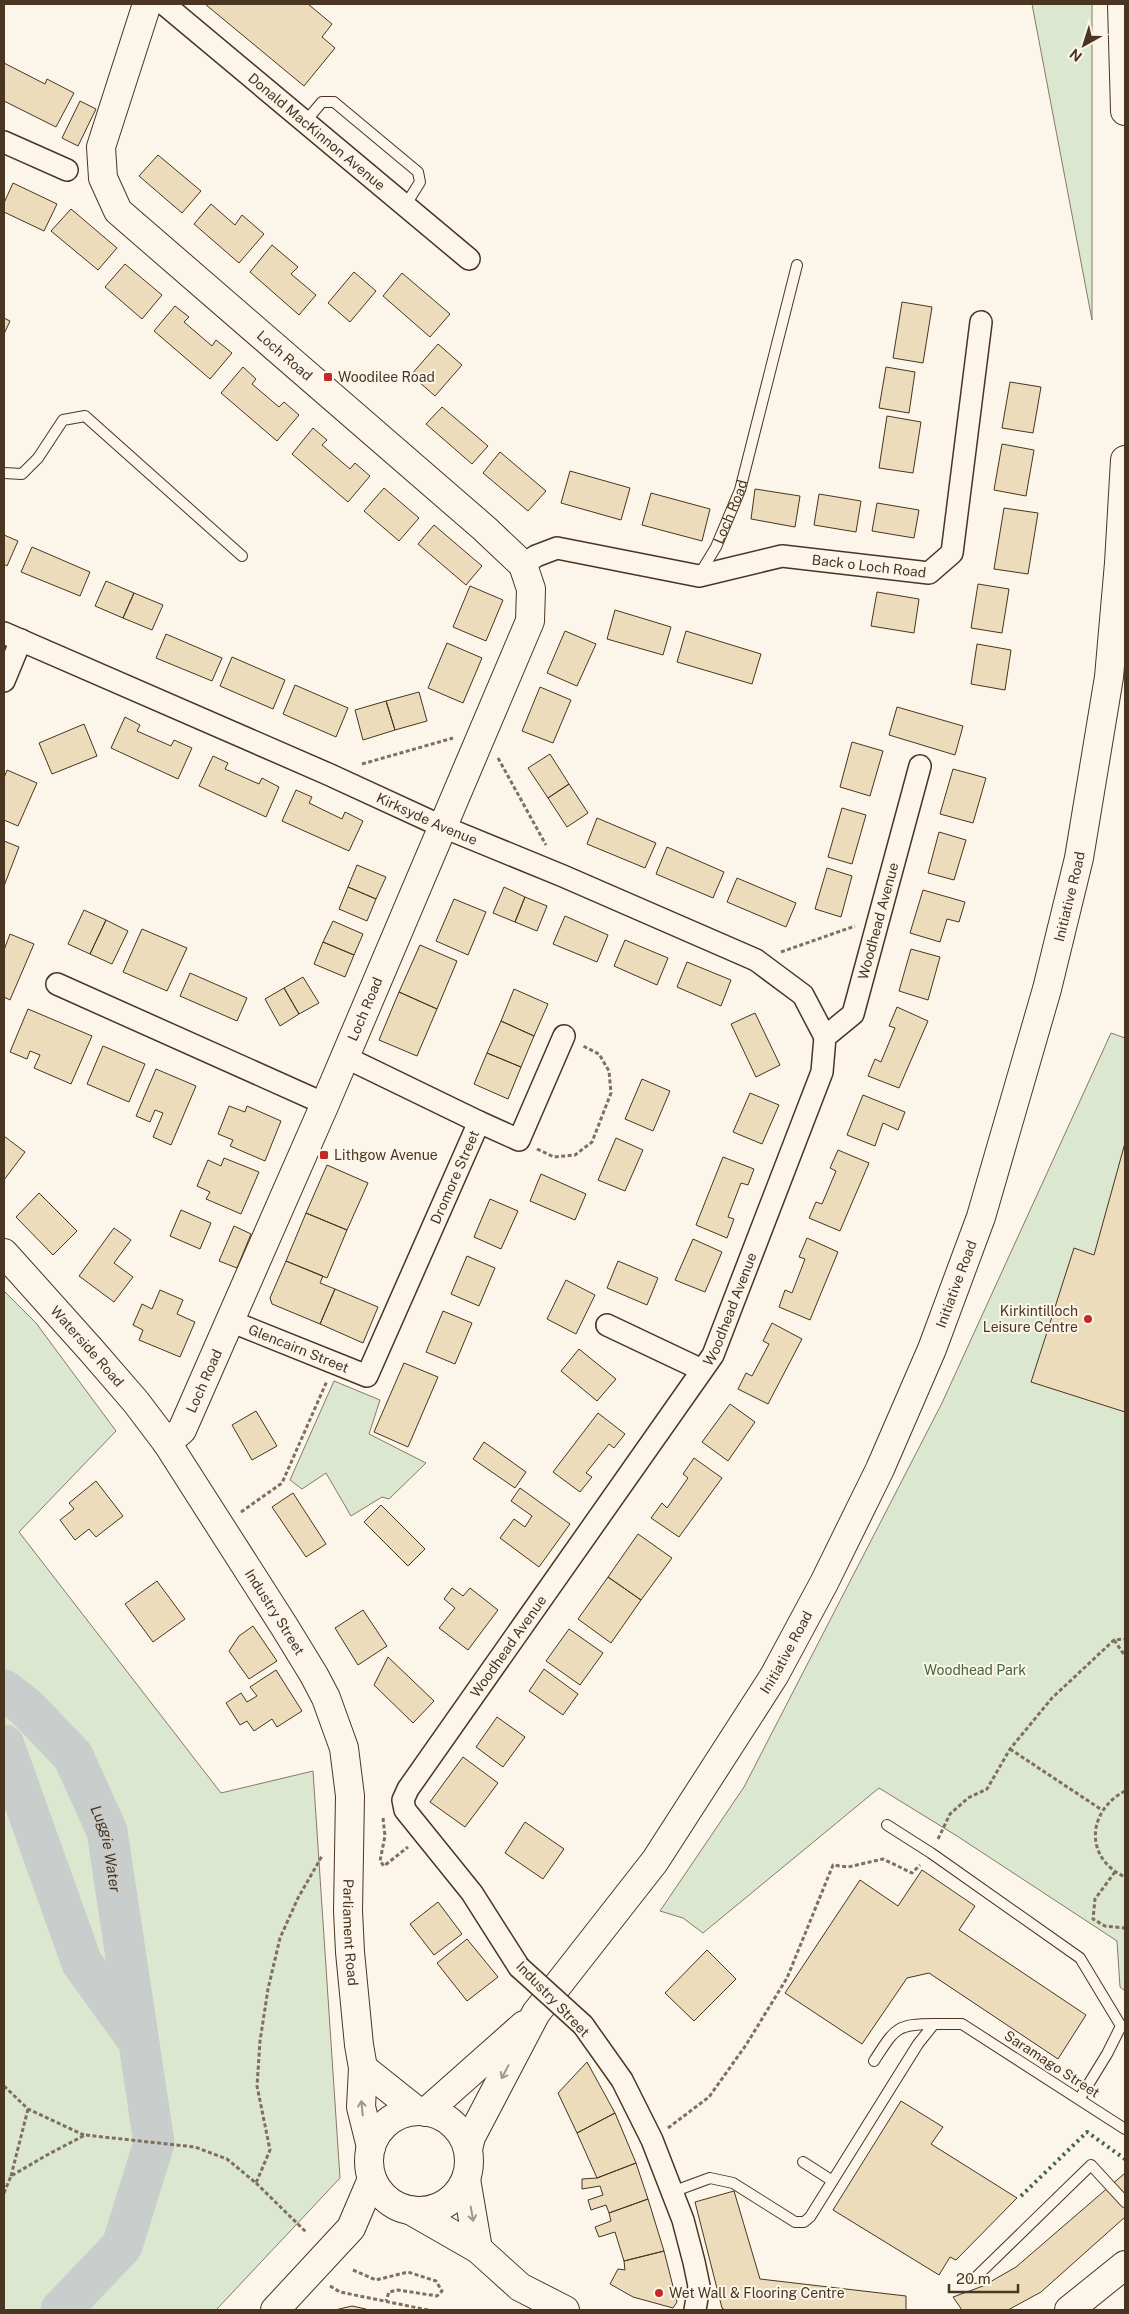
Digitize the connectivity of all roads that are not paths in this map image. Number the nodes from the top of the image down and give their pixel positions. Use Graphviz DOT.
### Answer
graph roads {
  1 [pos="146,4"];
  2 [pos="164,4"];
  3 [pos="1122,4"];
  4 [pos="1125,111"];
  5 [pos="306,122"];
  6 [pos="5,145"];
  7 [pos="67,170"];
  8 [pos="405,206"];
  9 [pos="469,259"];
  10 [pos="797,265"];
  11 [pos="981,322"];
  12 [pos="1125,460"];
  13 [pos="4,473"];
  14 [pos="242,556"];
  15 [pos="523,564"];
  16 [pos="699,576"];
  17 [pos="12,637"];
  18 [pos="4,682"];
  19 [pos="920,766"];
  20 [pos="441,826"];
  21 [pos="57,984"];
  22 [pos="564,1036"];
  23 [pos="825,1037"];
  24 [pos="345,1057"];
  25 [pos="325,1104"];
  26 [pos="479,1122"];
  27 [pos="4,1253"];
  28 [pos="230,1321"];
  29 [pos="607,1325"];
  30 [pos="702,1370"];
  31 [pos="368,1376"];
  32 [pos="167,1443"];
  33 [pos="408,1789"];
  34 [pos="350,1796"];
  35 [pos="887,1825"];
  36 [pos="536,2013"];
  37 [pos="934,2024"];
  38 [pos="874,2061"];
  39 [pos="363,2068"];
  40 [pos="1080,2098"];
  41 [pos="422,2111"];
  42 [pos="1125,2129"];
  43 [pos="371,2146"];
  44 [pos="468,2150"];
  45 [pos="803,2162"];
  46 [pos="372,2179"];
  47 [pos="466,2179"];
  48 [pos="831,2180"];
  49 [pos="672,2192"];
  50 [pos="1125,2202"];
  51 [pos="406,2209"];
  52 [pos="351,2228"];
  53 [pos="478,2249"];
  54 [pos="1125,2265"];
  55 [pos="975,2278"];
  56 [pos="275,2310"];
  57 [pos="565,2310"];
  58 [pos="695,2310"];
  59 [pos="1071,2310"];
  1 -- 15 [label="main road, Loch Road"];
  2 -- 5 [label="street, Donald MacKinnon Avenue"];
  3 -- 4 [label="main road"];
  5 -- 8 [label="street, Donald MacKinnon Avenue"];
  5 -- 8 [label="lane"];
  6 -- 7 [label="street"];
  8 -- 9 [label="street, Donald MacKinnon Avenue"];
  10 -- 16 [label="lane, Loch Road"];
  11 -- 16 [label="street, Back o Loch Road"];
  12 -- 36 [label="main road, Initiative Road"];
  13 -- 14 [label="lane"];
  15 -- 16 [label="street"];
  15 -- 20 [label="main road, Loch Road"];
  17 -- 18 [label="street"];
  17 -- 20 [label="street, Kirksyde Avenue"];
  19 -- 23 [label="street, Woodhead Avenue"];
  20 -- 23 [label="street, Kirksyde Avenue"];
  20 -- 24 [label="main road, Loch Road"];
  21 -- 25 [label="street"];
  22 -- 26 [label="street, Dromore Street"];
  23 -- 30 [label="street, Woodhead Avenue"];
  24 -- 25 [label="main road, Loch Road"];
  24 -- 26 [label="street"];
  25 -- 28 [label="main road, Loch Road"];
  26 -- 31 [label="street, Dromore Street"];
  27 -- 32 [label="main road, Waterside Road"];
  28 -- 31 [label="street, Glencairn Street"];
  28 -- 32 [label="main road, Loch Road"];
  29 -- 30 [label="street"];
  30 -- 33 [label="street, Woodhead Avenue"];
  32 -- 34 [label="main road, Industry Street"];
  33 -- 49 [label="street, Industry Street, bridge"];
  34 -- 39 [label="main road, Parliament Road"];
  35 -- 40 [label="lane"];
  36 -- 41 [label="main road"];
  36 -- 44 [label="main road, one-way"];
  37 -- 38 [label="lane"];
  37 -- 40 [label="lane, Saramago Street"];
  37 -- 48 [label="lane"];
  39 -- 41 [label="main road"];
  43 -- 39 [label="main road, Parliament Road, one-way"];
  40 -- 42 [label="lane, Saramago Street"];
  41 -- 43 [label="main road"];
  41 -- 44 [label="main road"];
  43 -- 46 [label="main road"];
  44 -- 47 [label="main road"];
  45 -- 48 [label="lane"];
  46 -- 51 [label="main road"];
  46 -- 52 [label="main road"];
  47 -- 51 [label="main road"];
  47 -- 53 [label="main road, one-way"];
  48 -- 49 [label="lane"];
  49 -- 58 [label="street, Industry Street"];
  50 -- 55 [label="lane"];
  51 -- 52 [label="main road"];
  51 -- 53 [label="main road"];
  52 -- 56 [label="main road"];
  53 -- 57 [label="main road"];
  54 -- 59 [label="main road"];
}
